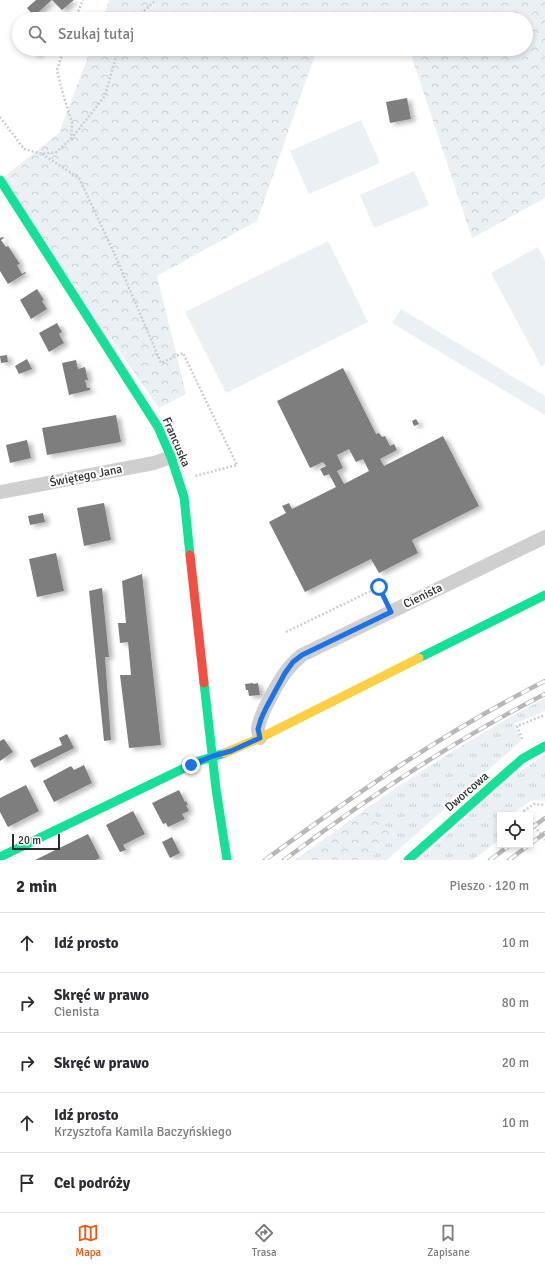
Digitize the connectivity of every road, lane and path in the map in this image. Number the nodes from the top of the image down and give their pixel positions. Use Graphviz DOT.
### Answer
graph roads {
  1 [pos="83,0"];
  2 [pos="156,0"];
  3 [pos="78,12"];
  4 [pos="143,12"];
  5 [pos="62,56"];
  6 [pos="116,56"];
  7 [pos="0,117"];
  8 [pos="71,139"];
  9 [pos="42,154"];
  10 [pos="0,180"];
  11 [pos="171,457"];
  12 [pos="194,477"];
  13 [pos="0,492"];
  14 [pos="545,537"];
  15 [pos="545,595"];
  16 [pos="391,612"];
  17 [pos="286,632"];
  18 [pos="260,738"];
  19 [pos="545,746"];
  20 [pos="213,756"];
  21 [pos="545,805"];
  22 [pos="524,812"];
  23 [pos="533,824"];
  24 [pos="545,840"];
  25 [pos="0,857"];
  26 [pos="227,860"];
  27 [pos="408,860"];
  1 -- 3 [label="path"];
  2 -- 4 [label="path"];
  5 -- 8 [label="path"];
  6 -- 8 [label="path"];
  7 -- 9 [label="path"];
  8 -- 9 [label="path"];
  9 -- 12 [label="path"];
  10 -- 11 [label="street, Francuska"];
  11 -- 13 [label="street, Świętego Jana"];
  11 -- 20 [label="street, Francuska"];
  14 -- 16 [label="street, Cienista"];
  15 -- 18 [label="street"];
  16 -- 17 [label="path"];
  16 -- 18 [label="street, Cienista"];
  18 -- 20 [label="street"];
  19 -- 27 [label="street, Dworcowa"];
  20 -- 25 [label="street"];
  20 -- 26 [label="street, Francuska"];
  21 -- 22 [label="path"];
  23 -- 24 [label="path"];
}
